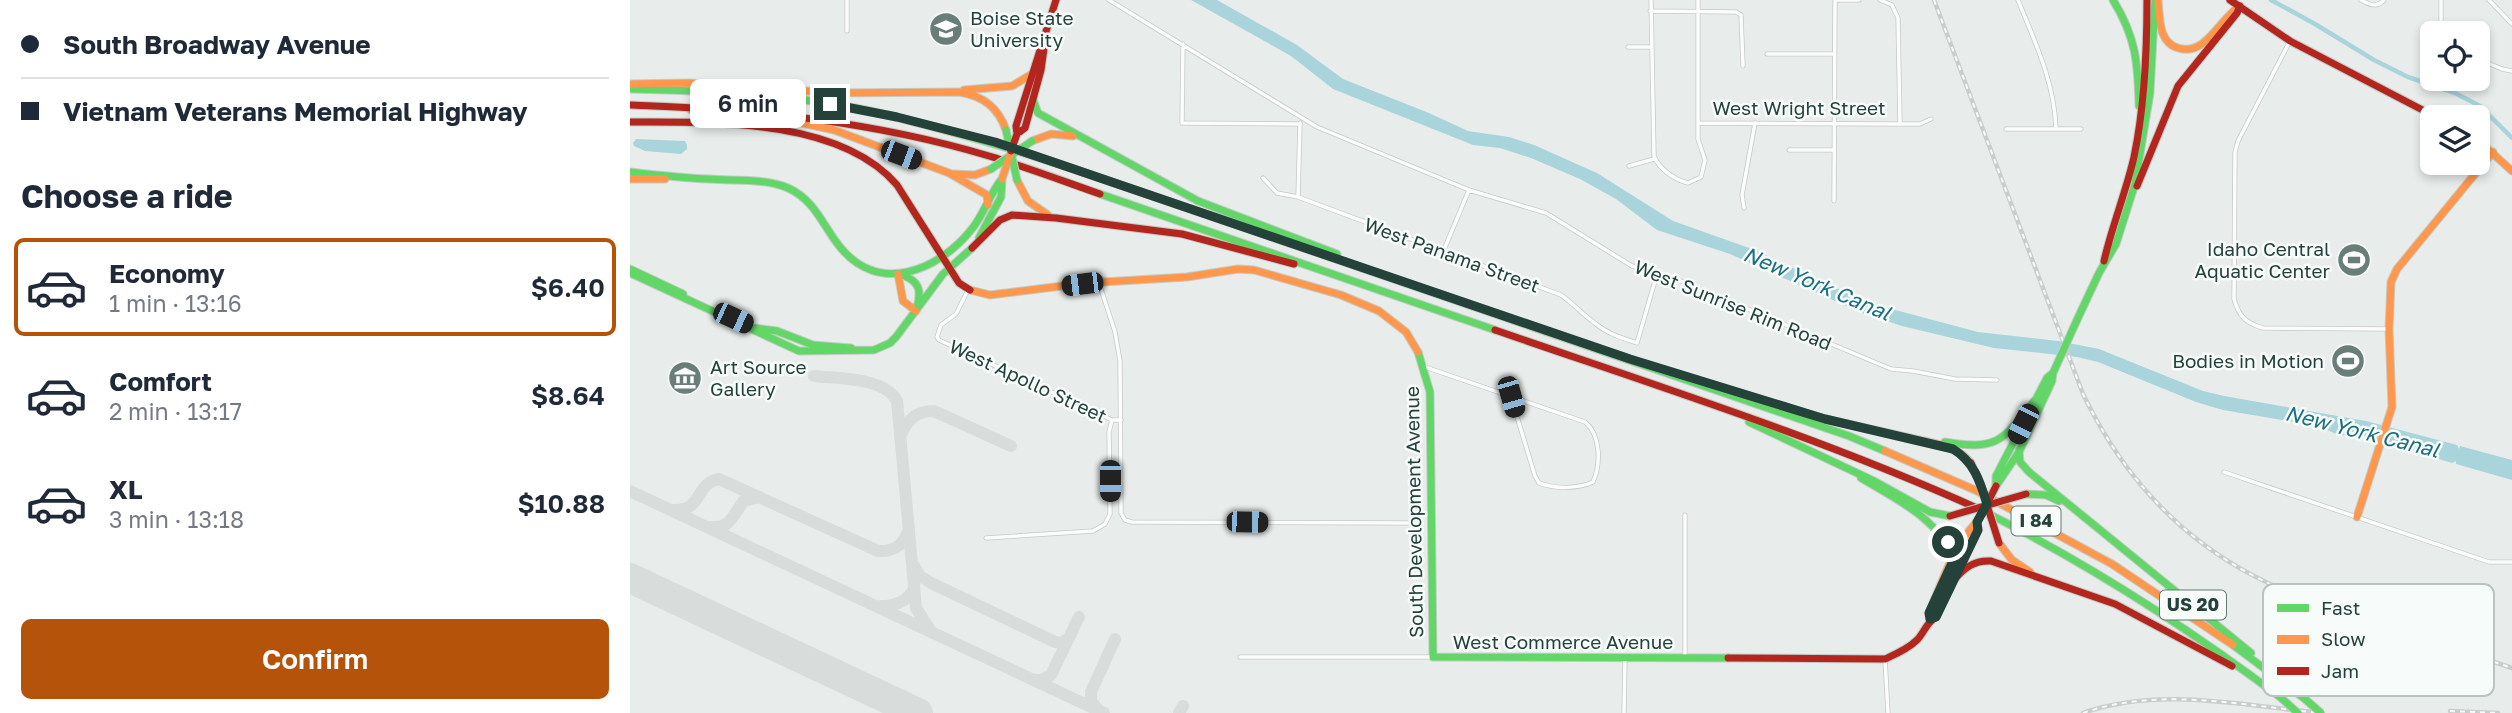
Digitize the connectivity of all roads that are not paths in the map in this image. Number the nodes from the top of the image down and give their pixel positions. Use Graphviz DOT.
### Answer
graph roads {
  1 [pos="847,0"];
  2 [pos="1056,0"];
  3 [pos="1109,0"];
  4 [pos="1650,0"];
  5 [pos="1698,0"];
  6 [pos="1835,0"];
  7 [pos="1859,0"];
  8 [pos="1880,0"];
  9 [pos="2018,0"];
  10 [pos="2113,0"];
  11 [pos="2147,0"];
  12 [pos="2157,0"];
  13 [pos="2230,0"];
  14 [pos="2361,0"];
  15 [pos="2384,0"];
  16 [pos="2441,0"];
  17 [pos="2488,0"];
  18 [pos="2238,3"];
  19 [pos="1650,11"];
  20 [pos="1698,12"];
  21 [pos="2441,21"];
  22 [pos="2512,24"];
  23 [pos="847,31"];
  24 [pos="1046,34"];
  25 [pos="2290,41"];
  26 [pos="1183,44"];
  27 [pos="1628,47"];
  28 [pos="1650,47"];
  29 [pos="1767,54"];
  30 [pos="1835,54"];
  31 [pos="2490,64"];
  32 [pos="1742,66"];
  33 [pos="2512,71"];
  34 [pos="1032,74"];
  35 [pos="630,86"];
  36 [pos="948,92"];
  37 [pos="1033,100"];
  38 [pos="630,105"];
  39 [pos="2420,109"];
  40 [pos="1931,119"];
  41 [pos="1303,120"];
  42 [pos="630,122"];
  43 [pos="1698,123"];
  44 [pos="1755,123"];
  45 [pos="1298,124"];
  46 [pos="1835,124"];
  47 [pos="1900,124"];
  48 [pos="2140,127"];
  49 [pos="2056,128"];
  50 [pos="2006,129"];
  51 [pos="2081,129"];
  52 [pos="1017,134"];
  53 [pos="1081,139"];
  54 [pos="1789,150"];
  55 [pos="1834,150"];
  56 [pos="2490,150"];
  57 [pos="2493,152"];
  58 [pos="1010,155"];
  59 [pos="1654,159"];
  60 [pos="1629,166"];
  61 [pos="2512,171"];
  62 [pos="630,172"];
  63 [pos="949,173"];
  64 [pos="684,178"];
  65 [pos="1263,178"];
  66 [pos="630,179"];
  67 [pos="1002,179"];
  68 [pos="1469,190"];
  69 [pos="2133,195"];
  70 [pos="1298,197"];
  71 [pos="1834,201"];
  72 [pos="988,205"];
  73 [pos="1744,208"];
  74 [pos="1056,218"];
  75 [pos="972,248"];
  76 [pos="1443,251"];
  77 [pos="944,257"];
  78 [pos="2104,263"];
  79 [pos="950,267"];
  80 [pos="630,271"];
  81 [pos="1380,273"];
  82 [pos="898,274"];
  83 [pos="1657,274"];
  84 [pos="1337,275"];
  85 [pos="1099,282"];
  86 [pos="968,290"];
  87 [pos="916,312"];
  88 [pos="2389,329"];
  89 [pos="866,350"];
  90 [pos="1630,359"];
  91 [pos="1425,367"];
  92 [pos="2053,373"];
  93 [pos="1997,380"];
  94 [pos="1672,391"];
  95 [pos="1511,397"];
  96 [pos="2035,400"];
  97 [pos="1112,420"];
  98 [pos="1121,421"];
  99 [pos="1890,432"];
  100 [pos="2019,450"];
  101 [pos="1835,462"];
  102 [pos="2224,472"];
  103 [pos="1996,486"];
  104 [pos="1987,504"];
  105 [pos="2076,512"];
  106 [pos="1685,514"];
  107 [pos="2357,517"];
  108 [pos="1977,522"];
  109 [pos="1410,523"];
  110 [pos="986,538"];
  111 [pos="1954,559"];
  112 [pos="2512,562"];
  113 [pos="1953,581"];
  114 [pos="2054,583"];
  115 [pos="1930,619"];
  116 [pos="1240,657"];
  117 [pos="1433,657"];
  118 [pos="1625,658"];
  119 [pos="1685,659"];
  120 [pos="1885,659"];
  121 [pos="2263,664"];
  122 [pos="2263,668"];
  123 [pos="2260,682"];
  124 [pos="2263,684"];
  125 [pos="2279,696"];
  126 [pos="2301,696"];
  127 [pos="1624,713"];
  128 [pos="1888,713"];
  129 [pos="2298,713"];
  130 [pos="2321,713"];
  1 -- 23 [label="street"];
  2 -- 24 [label="main road"];
  3 -- 26 [label="street, West Sunrise Rim Road"];
  4 -- 19 [label="street"];
  5 -- 20 [label="street"];
  6 -- 7 [label="street"];
  6 -- 30 [label="street"];
  8 -- 47 [label="street"];
  9 -- 49 [label="street"];
  10 -- 48 [label="main road"];
  11 -- 48 [label="main road"];
  12 -- 18 [label="main road"];
  12 -- 69 [label="main road"];
  13 -- 18 [label="main road"];
  14 -- 15 [label="street"];
  16 -- 21 [label="street"];
  17 -- 22 [label="street"];
  18 -- 25 [label="main road"];
  18 -- 69 [label="main road"];
  19 -- 20 [label="street"];
  19 -- 28 [label="street"];
  20 -- 32 [label="street"];
  20 -- 43 [label="street"];
  24 -- 34 [label="main road"];
  24 -- 37 [label="main road"];
  25 -- 39 [label="main road"];
  25 -- 88 [label="street"];
  26 -- 41 [label="street, West Sunrise Rim Road"];
  26 -- 45 [label="street"];
  27 -- 28 [label="street"];
  28 -- 59 [label="street"];
  29 -- 30 [label="street"];
  30 -- 46 [label="street"];
  31 -- 33 [label="street"];
  34 -- 36 [label="main road"];
  34 -- 52 [label="main road"];
  35 -- 36 [label="main road"];
  35 -- 81 [label="main road, I 84"];
  36 -- 58 [label="main road, bridge"];
  37 -- 52 [label="main road"];
  37 -- 53 [label="main road"];
  38 -- 63 [label="main road"];
  38 -- 84 [label="main road, I 84"];
  40 -- 47 [label="street, West Wright Street"];
  41 -- 45 [label="street"];
  41 -- 68 [label="street, West Sunrise Rim Road"];
  42 -- 77 [label="main road"];
  43 -- 44 [label="street, West Wright Street"];
  43 -- 59 [label="street"];
  44 -- 46 [label="street, West Wright Street"];
  44 -- 73 [label="street"];
  45 -- 70 [label="street"];
  46 -- 47 [label="street, West Wright Street"];
  46 -- 55 [label="street"];
  48 -- 78 [label="main road"];
  49 -- 50 [label="street"];
  49 -- 51 [label="street"];
  52 -- 58 [label="main road, bridge"];
  53 -- 58 [label="main road, bridge"];
  53 -- 81 [label="main road"];
  54 -- 55 [label="street"];
  55 -- 71 [label="street"];
  56 -- 57 [label="main road"];
  57 -- 61 [label="main road"];
  57 -- 88 [label="main road"];
  58 -- 63 [label="main road, bridge"];
  58 -- 67 [label="main road, bridge"];
  58 -- 74 [label="main road, bridge"];
  59 -- 60 [label="street"];
  62 -- 64 [label="main road"];
  63 -- 72 [label="main road"];
  64 -- 66 [label="main road"];
  64 -- 82 [label="main road"];
  65 -- 70 [label="street, West Panama Street"];
  67 -- 72 [label="main road"];
  67 -- 75 [label="main road"];
  68 -- 76 [label="street"];
  68 -- 83 [label="street, West Sunrise Rim Road"];
  69 -- 78 [label="main road"];
  70 -- 76 [label="street, West Panama Street"];
  72 -- 77 [label="main road"];
  74 -- 75 [label="main road"];
  74 -- 84 [label="main road"];
  75 -- 79 [label="main road"];
  76 -- 83 [label="street, West Panama Street"];
  77 -- 79 [label="main road"];
  77 -- 82 [label="main road"];
  78 -- 92 [label="main road, bridge"];
  79 -- 86 [label="main road"];
  79 -- 87 [label="main road"];
  80 -- 89 [label="main road"];
  80 -- 89 [label="main road"];
  81 -- 90 [label="main road, I 84"];
  82 -- 87 [label="main road"];
  82 -- 87 [label="main road"];
  83 -- 93 [label="street, West Sunrise Rim Road"];
  84 -- 94 [label="main road, I 84"];
  85 -- 86 [label="main road, South Development Avenue"];
  85 -- 91 [label="main road, South Development Avenue"];
  85 -- 98 [label="street"];
  86 -- 97 [label="street, West Apollo Street"];
  87 -- 89 [label="main road"];
  88 -- 107 [label="main road"];
  90 -- 99 [label="main road"];
  90 -- 122 [label="main road, I 84"];
  91 -- 95 [label="street"];
  91 -- 117 [label="main road, South Development Avenue"];
  92 -- 96 [label="main road"];
  92 -- 100 [label="main road"];
  94 -- 101 [label="main road"];
  94 -- 123 [label="main road, I 84"];
  95 -- 95 [label="street"];
  96 -- 99 [label="main road"];
  96 -- 103 [label="main road"];
  97 -- 98 [label="street, West Apollo Street"];
  97 -- 110 [label="street"];
  98 -- 109 [label="street"];
  99 -- 104 [label="main road, bridge"];
  100 -- 103 [label="main road"];
  100 -- 105 [label="main road, US 20"];
  101 -- 104 [label="main road, bridge"];
  101 -- 111 [label="main road"];
  102 -- 107 [label="street"];
  103 -- 104 [label="main road, bridge"];
  104 -- 105 [label="main road, bridge"];
  104 -- 108 [label="main road, bridge"];
  104 -- 114 [label="main road, US 20, bridge"];
  105 -- 121 [label="main road, US 20"];
  106 -- 119 [label="street"];
  107 -- 112 [label="street"];
  108 -- 111 [label="main road"];
  108 -- 113 [label="main road"];
  111 -- 115 [label="main road"];
  113 -- 114 [label="main road"];
  113 -- 115 [label="main road"];
  114 -- 123 [label="main road, US 20"];
  115 -- 120 [label="main road"];
  116 -- 117 [label="street, West Commerce Avenue"];
  117 -- 118 [label="main road, West Commerce Avenue"];
  118 -- 119 [label="main road, West Commerce Avenue"];
  118 -- 127 [label="street"];
  119 -- 120 [label="main road, West Commerce Avenue"];
  120 -- 128 [label="street"];
  123 -- 124 [label="main road, I 84, bridge"];
  125 -- 129 [label="main road, I 84, bridge"];
  126 -- 130 [label="main road, I 84, bridge"];
}
